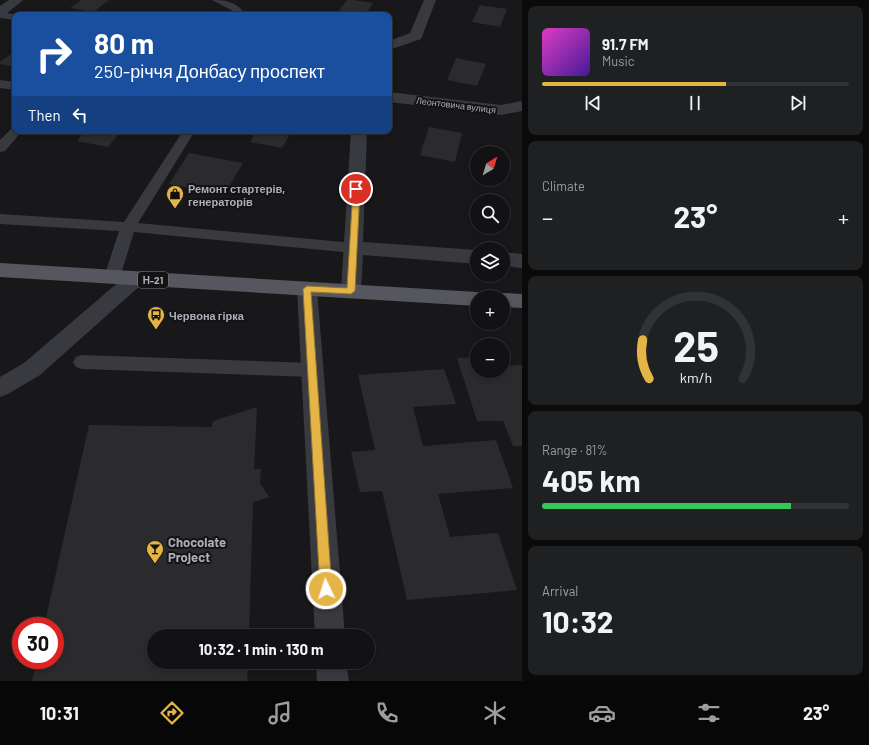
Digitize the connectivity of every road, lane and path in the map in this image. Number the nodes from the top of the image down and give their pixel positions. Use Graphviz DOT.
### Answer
graph roads {
  1 [pos="17,0"];
  2 [pos="217,0"];
  3 [pos="430,0"];
  4 [pos="0,12"];
  5 [pos="239,12"];
  6 [pos="0,15"];
  7 [pos="12,17"];
  8 [pos="392,45"];
  9 [pos="0,84"];
  10 [pos="12,86"];
  11 [pos="392,97"];
  12 [pos="522,106"];
  13 [pos="13,134"];
  14 [pos="187,134"];
  15 [pos="359,134"];
  16 [pos="0,148"];
  17 [pos="0,219"];
  18 [pos="128,227"];
  19 [pos="354,248"];
  20 [pos="470,256"];
  21 [pos="510,260"];
  22 [pos="522,261"];
  23 [pos="0,270"];
  24 [pos="112,277"];
  25 [pos="135,279"];
  26 [pos="307,289"];
  27 [pos="351,291"];
  28 [pos="470,298"];
  29 [pos="510,300"];
  30 [pos="522,301"];
  31 [pos="82,362"];
  32 [pos="312,370"];
  33 [pos="0,388"];
  34 [pos="330,629"];
  35 [pos="332,669"];
  36 [pos="333,681"];
  1 -- 4 [label="street"];
  2 -- 5 [label="lane"];
  3 -- 8 [label="street"];
  6 -- 7 [label="lane"];
  9 -- 10 [label="street"];
  11 -- 12 [label="street, Леонтовича вулиця"];
  13 -- 16 [label="lane"];
  14 -- 18 [label="lane"];
  15 -- 19 [label="street"];
  17 -- 18 [label="lane"];
  18 -- 19 [label="lane"];
  18 -- 24 [label="lane"];
  19 -- 20 [label="street"];
  19 -- 27 [label="street"];
  21 -- 22 [label="street"];
  23 -- 24 [label="main road, Н-21"];
  24 -- 25 [label="main road, Н-21"];
  25 -- 26 [label="main road, Н-21"];
  25 -- 33 [label="street"];
  26 -- 27 [label="main road, Н-21"];
  26 -- 32 [label="street"];
  27 -- 28 [label="main road, Н-21"];
  29 -- 30 [label="main road"];
  31 -- 32 [label="lane"];
  32 -- 34 [label="street"];
  35 -- 36 [label="street"];
}
